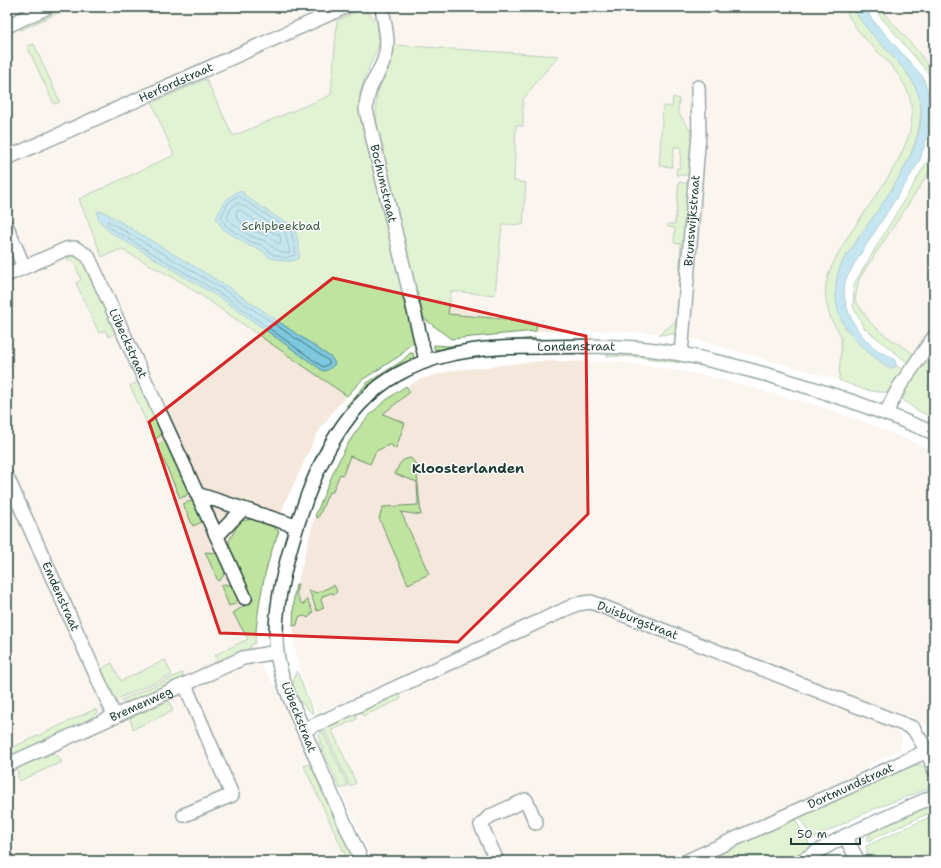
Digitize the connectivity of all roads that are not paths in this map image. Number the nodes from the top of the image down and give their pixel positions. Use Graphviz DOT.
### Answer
graph roads {
  1 [pos="48,7"];
  2 [pos="345,7"];
  3 [pos="382,7"];
  4 [pos="7,26"];
  5 [pos="698,87"];
  6 [pos="7,158"];
  7 [pos="7,227"];
  8 [pos="24,267"];
  9 [pos="7,275"];
  10 [pos="934,337"];
  11 [pos="681,354"];
  12 [pos="426,361"];
  13 [pos="886,413"];
  14 [pos="934,433"];
  15 [pos="7,477"];
  16 [pos="198,494"];
  17 [pos="242,510"];
  18 [pos="296,526"];
  19 [pos="217,536"];
  20 [pos="245,598"];
  21 [pos="277,652"];
  22 [pos="185,685"];
  23 [pos="115,717"];
  24 [pos="304,730"];
  25 [pos="927,751"];
  26 [pos="7,765"];
  27 [pos="934,769"];
  28 [pos="934,796"];
  29 [pos="184,815"];
  30 [pos="536,823"];
  31 [pos="845,836"];
  32 [pos="362,861"];
  33 [pos="497,861"];
  34 [pos="687,861"];
  35 [pos="801,861"];
  36 [pos="858,861"];
  1 -- 4 [label="street"];
  2 -- 6 [label="street, Herfordstraat"];
  3 -- 12 [label="street, Bochumstraat"];
  5 -- 11 [label="street, Brunswijkstraat"];
  7 -- 8 [label="street"];
  8 -- 9 [label="street, Lübeckstraat"];
  8 -- 16 [label="street, Lübeckstraat"];
  10 -- 13 [label="street"];
  11 -- 12 [label="street, Londenstraat"];
  11 -- 13 [label="street, Londenstraat"];
  12 -- 18 [label="street, Londenstraat"];
  13 -- 14 [label="street, Londenstraat"];
  15 -- 23 [label="street, Emdenstraat"];
  16 -- 17 [label="street"];
  16 -- 19 [label="street, Lübeckstraat"];
  17 -- 18 [label="street"];
  17 -- 19 [label="street"];
  18 -- 21 [label="street, Lübeckstraat"];
  19 -- 20 [label="street, Lübeckstraat"];
  21 -- 22 [label="street, Bremenweg"];
  21 -- 24 [label="street, Lübeckstraat"];
  22 -- 23 [label="street, Bremenweg"];
  22 -- 29 [label="street"];
  23 -- 26 [label="street, Bremenweg"];
  24 -- 25 [label="street, Duisburgstraat"];
  24 -- 32 [label="street, Lübeckstraat"];
  25 -- 27 [label="street, Duisburgstraat"];
  25 -- 34 [label="street, Dortmundstraat"];
  28 -- 31 [label="street"];
  30 -- 33 [label="street"];
  31 -- 35 [label="street"];
  31 -- 36 [label="street"];
}
